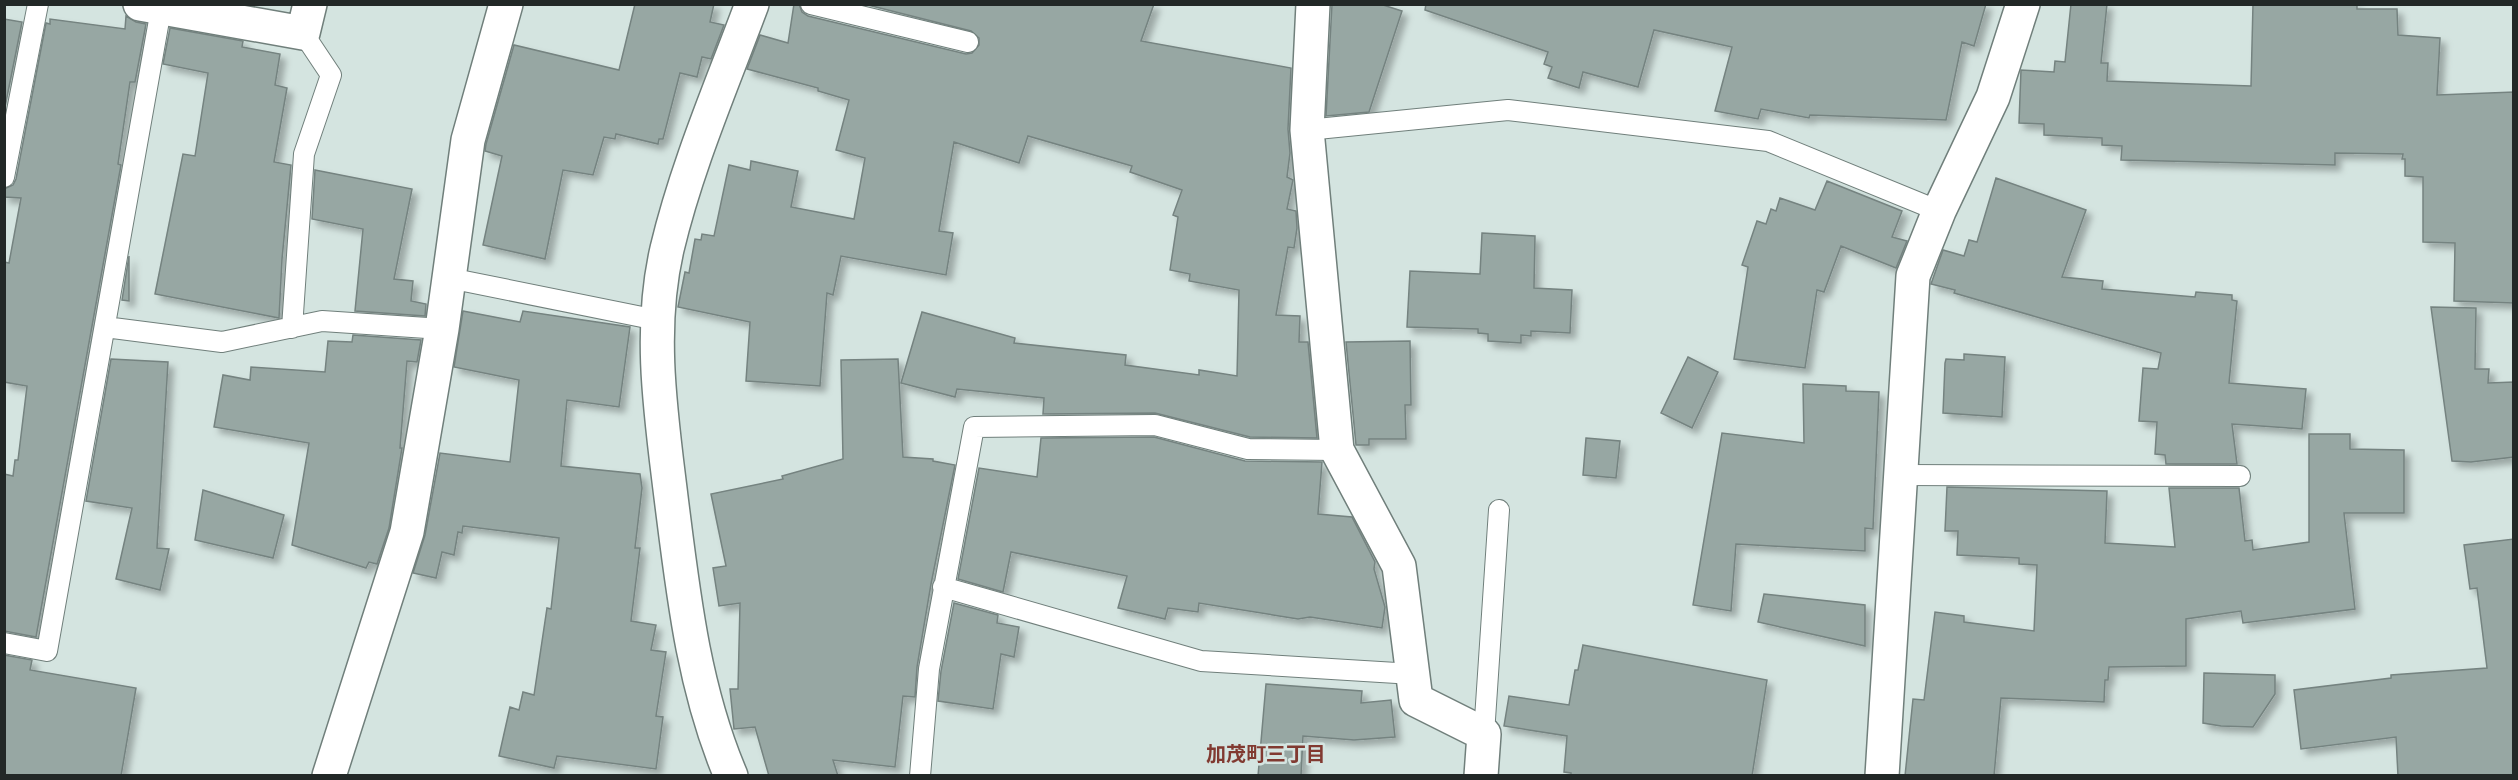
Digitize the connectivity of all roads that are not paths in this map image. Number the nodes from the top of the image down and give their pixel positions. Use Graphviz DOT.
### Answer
graph roads {
  1 [pos="38,4"];
  2 [pos="506,4"];
  3 [pos="752,4"];
  4 [pos="811,4"];
  5 [pos="1313,4"];
  6 [pos="2023,4"];
  7 [pos="150,7"];
  8 [pos="307,19"];
  9 [pos="968,42"];
  10 [pos="1307,130"];
  11 [pos="4,177"];
  12 [pos="1939,211"];
  13 [pos="448,278"];
  14 [pos="657,320"];
  15 [pos="105,327"];
  16 [pos="292,327"];
  17 [pos="442,329"];
  18 [pos="1337,450"];
  19 [pos="1901,475"];
  20 [pos="2240,476"];
  21 [pos="1499,510"];
  22 [pos="943,587"];
  23 [pos="4,643"];
  24 [pos="1413,674"];
  25 [pos="1484,734"];
  26 [pos="329,776"];
  27 [pos="731,776"];
  28 [pos="920,776"];
  29 [pos="1481,776"];
  30 [pos="1882,776"];
  1 -- 11 [label="lane"];
  2 -- 13 [label="street"];
  3 -- 14 [label="street"];
  4 -- 9 [label="lane"];
  5 -- 10 [label="street"];
  6 -- 12 [label="street"];
  7 -- 8 [label="street"];
  7 -- 15 [label="lane"];
  8 -- 16 [label="lane"];
  10 -- 12 [label="lane"];
  10 -- 18 [label="street"];
  12 -- 19 [label="street"];
  13 -- 14 [label="lane"];
  13 -- 17 [label="street"];
  14 -- 27 [label="street"];
  15 -- 16 [label="lane"];
  15 -- 23 [label="lane"];
  16 -- 17 [label="lane"];
  17 -- 26 [label="street"];
  18 -- 22 [label="lane"];
  18 -- 24 [label="street"];
  19 -- 20 [label="lane"];
  19 -- 30 [label="street"];
  21 -- 25 [label="lane"];
  22 -- 24 [label="lane"];
  22 -- 28 [label="lane"];
  24 -- 25 [label="street"];
  25 -- 29 [label="street"];
}
